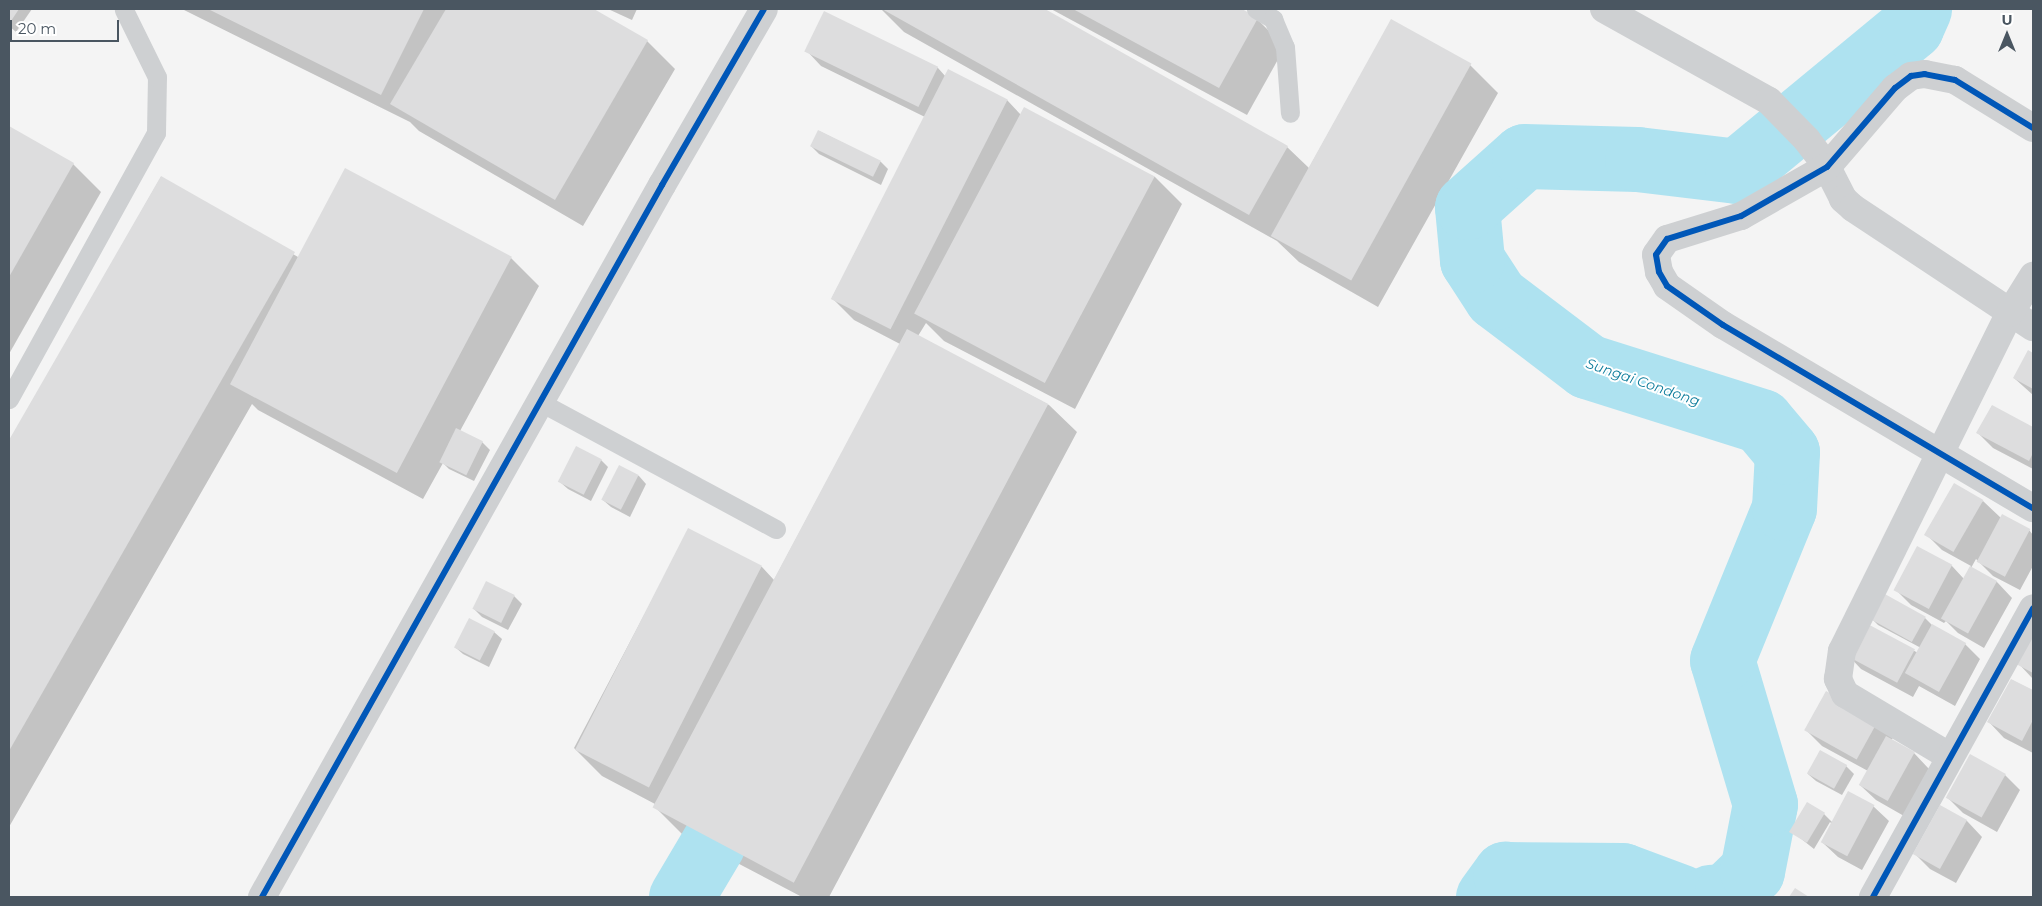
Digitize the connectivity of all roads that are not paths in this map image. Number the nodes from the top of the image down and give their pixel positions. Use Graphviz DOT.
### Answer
graph roads {
  1 [pos="764,9"];
  2 [pos="1256,9"];
  3 [pos="1604,9"];
  4 [pos="124,10"];
  5 [pos="1290,113"];
  6 [pos="2033,128"];
  7 [pos="1827,167"];
  8 [pos="2033,276"];
  9 [pos="2010,313"];
  10 [pos="2033,327"];
  11 [pos="9,399"];
  12 [pos="540,402"];
  13 [pos="1942,454"];
  14 [pos="2033,508"];
  15 [pos="776,528"];
  16 [pos="2033,608"];
  17 [pos="1949,756"];
  18 [pos="262,897"];
  19 [pos="1873,897"];
  1 -- 12 [label="street"];
  2 -- 5 [label="lane"];
  3 -- 7 [label="street"];
  4 -- 11 [label="lane"];
  6 -- 7 [label="street"];
  7 -- 9 [label="street"];
  7 -- 13 [label="street"];
  8 -- 9 [label="street"];
  9 -- 10 [label="street"];
  9 -- 13 [label="street"];
  12 -- 15 [label="lane"];
  12 -- 18 [label="street"];
  13 -- 14 [label="street"];
  13 -- 17 [label="street"];
  16 -- 17 [label="street"];
  17 -- 19 [label="street"];
}
